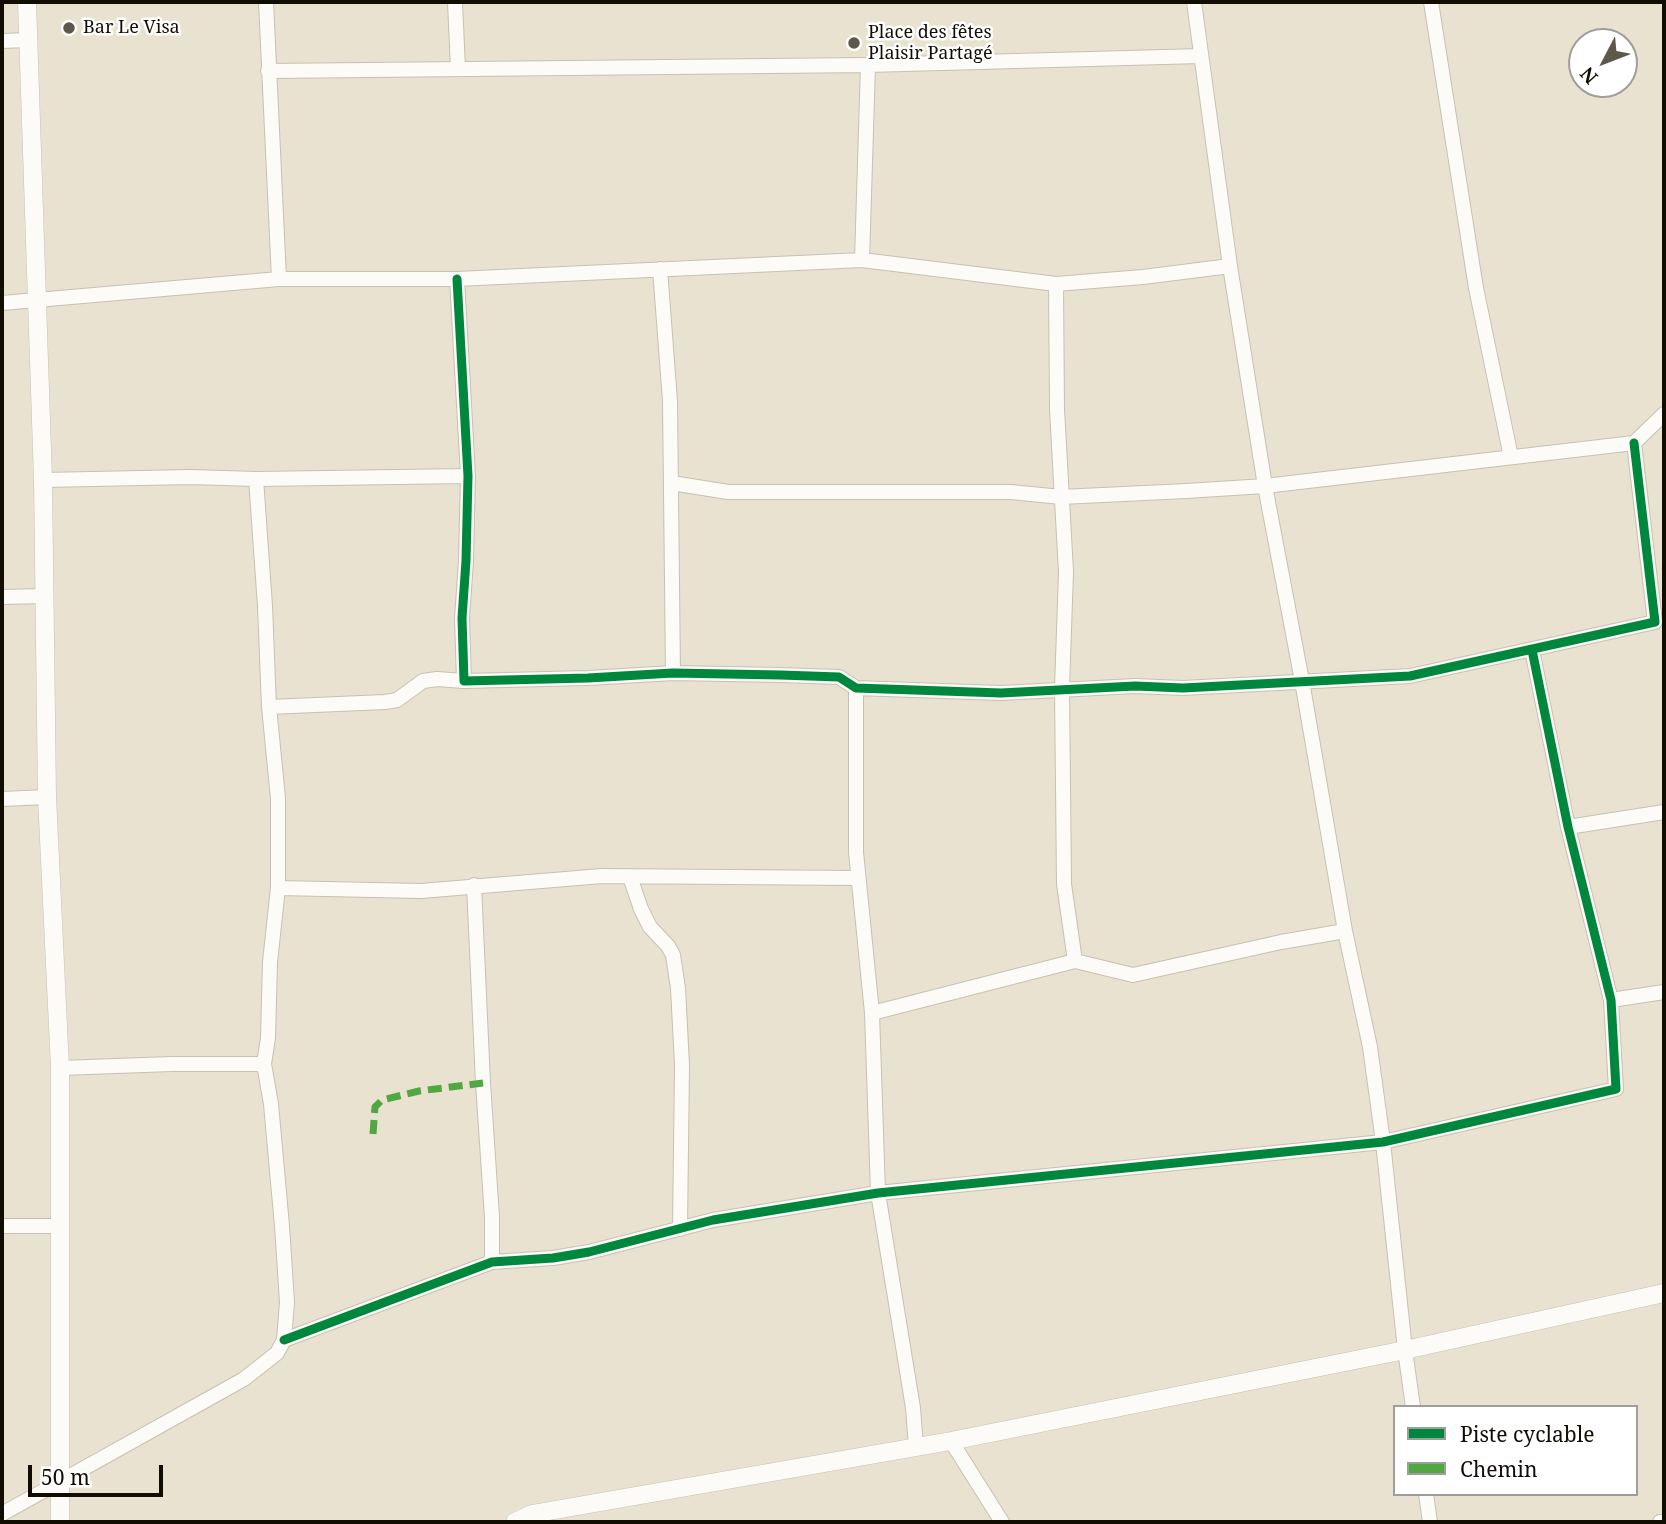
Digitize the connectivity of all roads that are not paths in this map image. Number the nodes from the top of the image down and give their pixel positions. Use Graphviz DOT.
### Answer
graph roads {
  1 [pos="27,2"];
  2 [pos="266,2"];
  3 [pos="455,2"];
  4 [pos="1194,2"];
  5 [pos="1431,2"];
  6 [pos="27,40"];
  7 [pos="2,41"];
  8 [pos="1201,56"];
  9 [pos="868,65"];
  10 [pos="458,69"];
  11 [pos="268,71"];
  12 [pos="862,260"];
  13 [pos="1230,267"];
  14 [pos="660,270"];
  15 [pos="279,279"];
  16 [pos="457,279"];
  17 [pos="1056,284"];
  18 [pos="37,301"];
  19 [pos="2,303"];
  20 [pos="1664,414"];
  21 [pos="1634,443"];
  22 [pos="1511,457"];
  23 [pos="468,476"];
  24 [pos="256,479"];
  25 [pos="43,480"];
  26 [pos="672,483"];
  27 [pos="1265,486"];
  28 [pos="1061,497"];
  29 [pos="45,596"];
  30 [pos="2,597"];
  31 [pos="1532,650"];
  32 [pos="673,673"];
  33 [pos="464,681"];
  34 [pos="1302,681"];
  35 [pos="856,688"];
  36 [pos="1062,688"];
  37 [pos="270,707"];
  38 [pos="47,797"];
  39 [pos="2,799"];
  40 [pos="1664,812"];
  41 [pos="1569,827"];
  42 [pos="630,877"];
  43 [pos="857,878"];
  44 [pos="474,885"];
  45 [pos="278,888"];
  46 [pos="1345,931"];
  47 [pos="1075,961"];
  48 [pos="1664,992"];
  49 [pos="1612,1000"];
  50 [pos="872,1013"];
  51 [pos="264,1064"];
  52 [pos="60,1068"];
  53 [pos="1383,1142"];
  54 [pos="878,1193"];
  55 [pos="2,1226"];
  56 [pos="59,1226"];
  57 [pos="680,1229"];
  58 [pos="492,1262"];
  59 [pos="1664,1293"];
  60 [pos="285,1340"];
  61 [pos="1405,1350"];
  62 [pos="1413,1405"];
  63 [pos="951,1441"];
  64 [pos="916,1447"];
  65 [pos="59,1483"];
  66 [pos="1426,1496"];
  67 [pos="2,1514"];
  68 [pos="533,1518"];
  69 [pos="60,1522"];
  70 [pos="515,1522"];
  71 [pos="1002,1522"];
  72 [pos="1430,1522"];
  1 -- 6 [label="street"];
  2 -- 11 [label="street"];
  3 -- 10 [label="street"];
  4 -- 8 [label="street"];
  5 -- 22 [label="street"];
  6 -- 7 [label="street"];
  6 -- 18 [label="street"];
  8 -- 9 [label="street"];
  8 -- 13 [label="street"];
  9 -- 10 [label="street"];
  9 -- 12 [label="street"];
  10 -- 11 [label="street"];
  11 -- 15 [label="street"];
  12 -- 14 [label="street"];
  12 -- 17 [label="street"];
  13 -- 17 [label="street"];
  13 -- 27 [label="street"];
  14 -- 16 [label="street"];
  14 -- 26 [label="street"];
  15 -- 16 [label="street"];
  15 -- 18 [label="street"];
  16 -- 23 [label="street"];
  17 -- 28 [label="street"];
  18 -- 19 [label="street"];
  18 -- 25 [label="street"];
  20 -- 21 [label="street"];
  21 -- 22 [label="street"];
  21 -- 31 [label="street"];
  22 -- 27 [label="street"];
  23 -- 24 [label="street"];
  23 -- 33 [label="street"];
  24 -- 25 [label="street"];
  24 -- 37 [label="street"];
  25 -- 29 [label="street"];
  26 -- 28 [label="street"];
  26 -- 32 [label="street"];
  27 -- 28 [label="street"];
  27 -- 34 [label="street"];
  28 -- 36 [label="street"];
  29 -- 30 [label="street"];
  29 -- 38 [label="street"];
  31 -- 34 [label="street"];
  31 -- 41 [label="street"];
  32 -- 33 [label="street"];
  32 -- 35 [label="street"];
  33 -- 37 [label="street"];
  34 -- 36 [label="street"];
  34 -- 46 [label="street"];
  35 -- 36 [label="street"];
  35 -- 43 [label="street"];
  36 -- 47 [label="street"];
  37 -- 45 [label="street"];
  38 -- 39 [label="street"];
  38 -- 52 [label="street"];
  40 -- 41 [label="street"];
  41 -- 49 [label="street"];
  42 -- 43 [label="street"];
  42 -- 44 [label="street"];
  42 -- 57 [label="street"];
  43 -- 50 [label="street"];
  44 -- 45 [label="street"];
  44 -- 58 [label="street"];
  45 -- 51 [label="street"];
  46 -- 47 [label="street"];
  46 -- 53 [label="street"];
  47 -- 50 [label="street"];
  48 -- 49 [label="street"];
  49 -- 53 [label="street"];
  50 -- 54 [label="street"];
  51 -- 52 [label="street"];
  51 -- 60 [label="street"];
  52 -- 56 [label="street"];
  53 -- 54 [label="street"];
  53 -- 61 [label="street"];
  54 -- 57 [label="street"];
  54 -- 64 [label="street"];
  55 -- 56 [label="street"];
  56 -- 65 [label="street"];
  57 -- 58 [label="street"];
  58 -- 60 [label="street"];
  59 -- 61 [label="street"];
  60 -- 65 [label="street"];
  61 -- 62 [label="street"];
  61 -- 63 [label="street"];
  63 -- 64 [label="street"];
  63 -- 71 [label="street"];
  64 -- 68 [label="street"];
  65 -- 67 [label="street"];
  65 -- 69 [label="street"];
  66 -- 72 [label="street"];
  68 -- 70 [label="street"];
}
